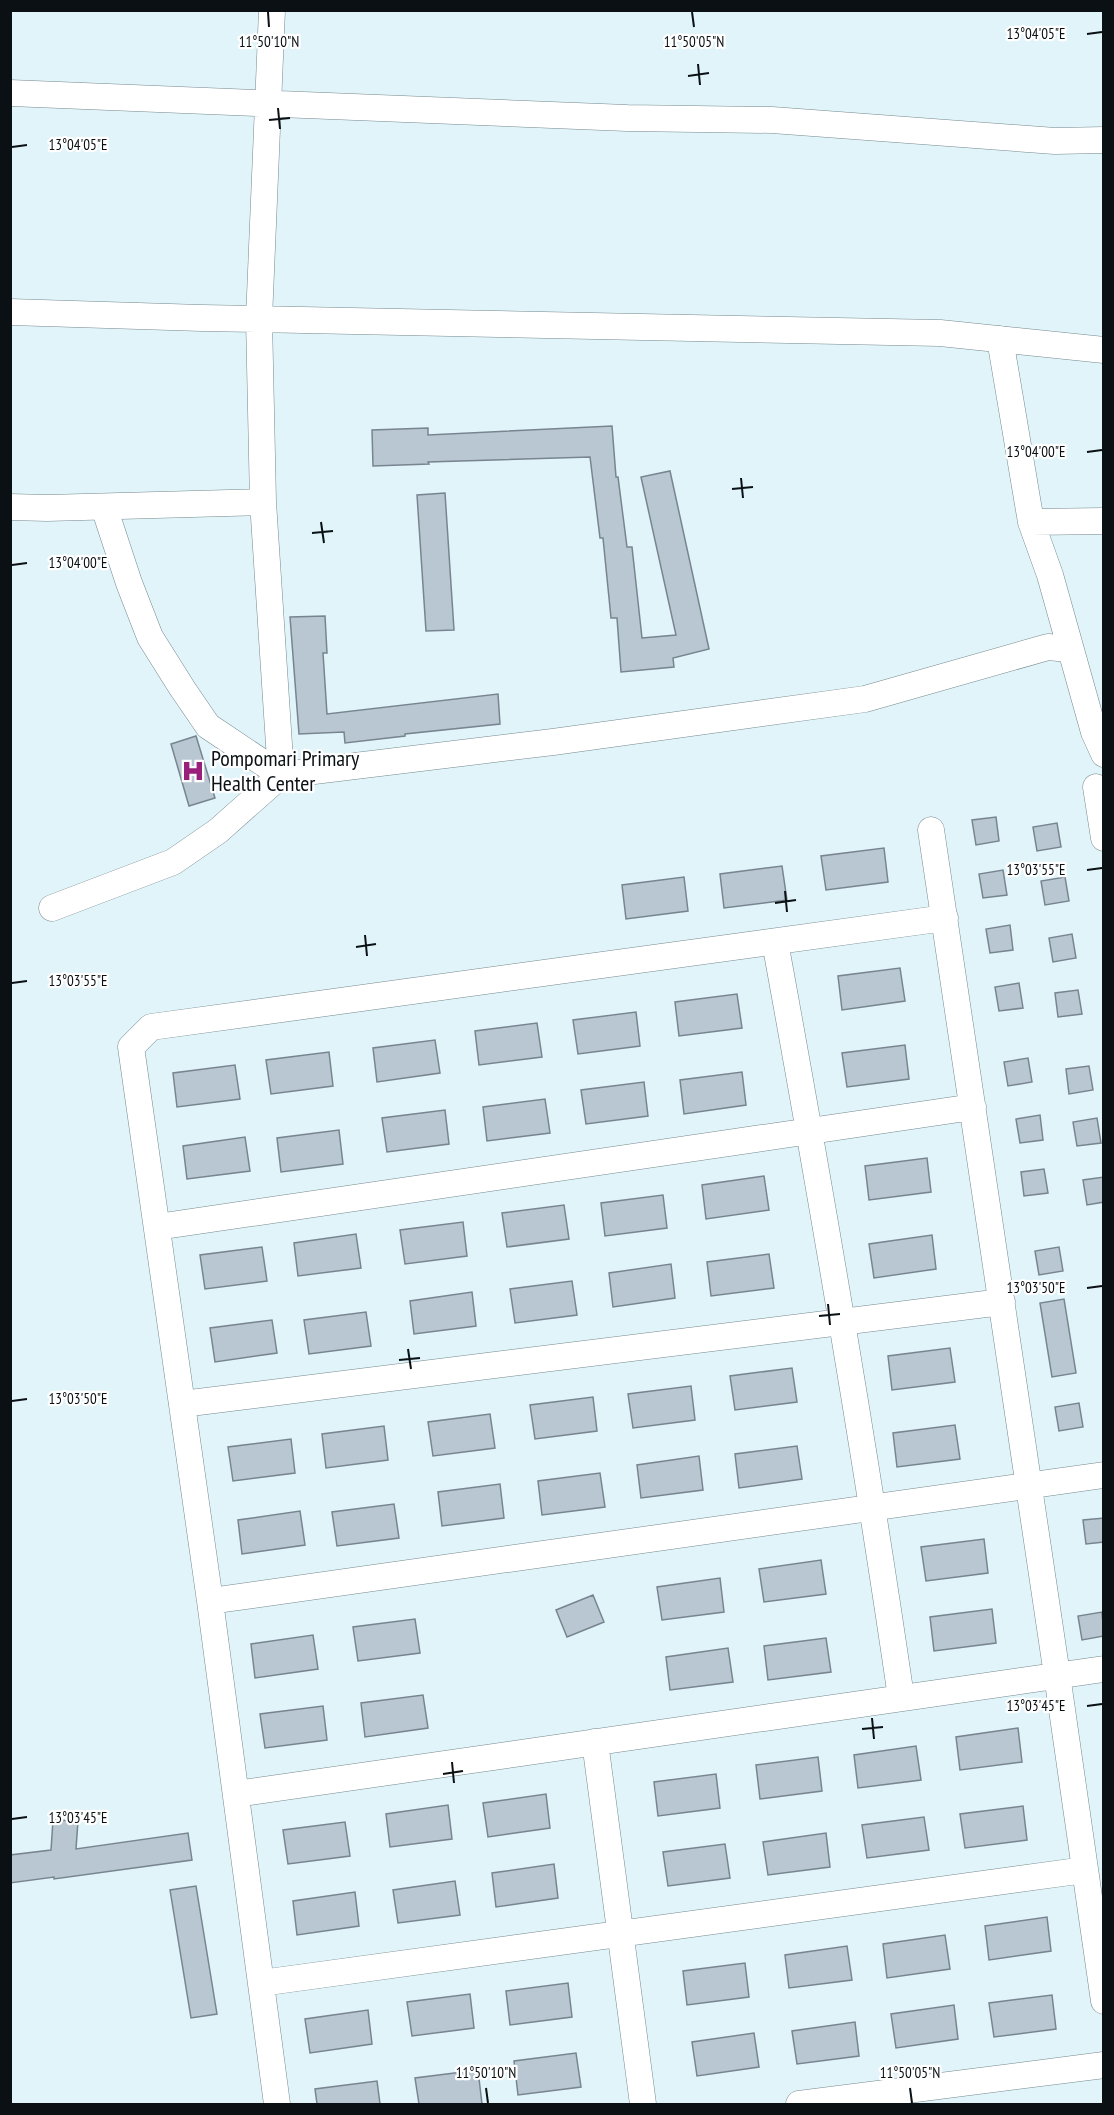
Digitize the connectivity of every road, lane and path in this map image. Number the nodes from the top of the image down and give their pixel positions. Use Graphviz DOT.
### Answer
graph roads {
  1 [pos="272,10"];
  2 [pos="10,93"];
  3 [pos="267,104"];
  4 [pos="1104,140"];
  5 [pos="10,312"];
  6 [pos="259,319"];
  7 [pos="1000,339"];
  8 [pos="1104,350"];
  9 [pos="263,502"];
  10 [pos="10,507"];
  11 [pos="104,507"];
  12 [pos="1104,521"];
  13 [pos="1031,522"];
  14 [pos="1069,649"];
  15 [pos="1104,754"];
  16 [pos="281,775"];
  17 [pos="1096,787"];
  18 [pos="932,830"];
  19 [pos="1104,838"];
  20 [pos="52,908"];
  21 [pos="945,918"];
  22 [pos="775,942"];
  23 [pos="973,1107"];
  24 [pos="810,1131"];
  25 [pos="157,1227"];
  26 [pos="1002,1302"];
  27 [pos="842,1322"];
  28 [pos="182,1404"];
  29 [pos="1104,1475"];
  30 [pos="1029,1485"];
  31 [pos="873,1507"];
  32 [pos="210,1601"];
  33 [pos="1104,1669"];
  34 [pos="1058,1675"];
  35 [pos="901,1697"];
  36 [pos="595,1742"];
  37 [pos="236,1794"];
  38 [pos="1085,1870"];
  39 [pos="620,1934"];
  40 [pos="261,1983"];
  41 [pos="1104,2001"];
  42 [pos="1104,2065"];
  43 [pos="277,2104"];
  44 [pos="643,2104"];
  45 [pos="799,2104"];
  1 -- 3 [label="street"];
  2 -- 3 [label="street"];
  3 -- 4 [label="street"];
  3 -- 6 [label="street"];
  5 -- 6 [label="street"];
  6 -- 7 [label="street"];
  6 -- 9 [label="street"];
  7 -- 8 [label="street"];
  7 -- 13 [label="street"];
  9 -- 11 [label="street"];
  9 -- 16 [label="street"];
  10 -- 11 [label="street"];
  11 -- 16 [label="street"];
  12 -- 13 [label="street"];
  13 -- 14 [label="street"];
  14 -- 15 [label="street"];
  14 -- 16 [label="street"];
  16 -- 20 [label="street"];
  17 -- 19 [label="street"];
  18 -- 21 [label="street"];
  21 -- 22 [label="street"];
  21 -- 23 [label="street"];
  22 -- 24 [label="street"];
  22 -- 25 [label="street"];
  23 -- 24 [label="street"];
  23 -- 26 [label="street"];
  24 -- 25 [label="street"];
  24 -- 27 [label="street"];
  25 -- 28 [label="street"];
  26 -- 27 [label="street"];
  26 -- 30 [label="street"];
  27 -- 28 [label="street"];
  27 -- 31 [label="street"];
  28 -- 32 [label="street"];
  29 -- 30 [label="street"];
  30 -- 31 [label="street"];
  30 -- 34 [label="street"];
  31 -- 32 [label="street"];
  31 -- 35 [label="street"];
  32 -- 37 [label="street"];
  33 -- 34 [label="street"];
  34 -- 35 [label="street"];
  34 -- 38 [label="street"];
  35 -- 36 [label="street"];
  36 -- 37 [label="street"];
  36 -- 39 [label="street"];
  37 -- 40 [label="street"];
  38 -- 39 [label="street"];
  38 -- 41 [label="street"];
  39 -- 40 [label="street"];
  39 -- 44 [label="street"];
  40 -- 43 [label="street"];
  42 -- 45 [label="street"];
}
